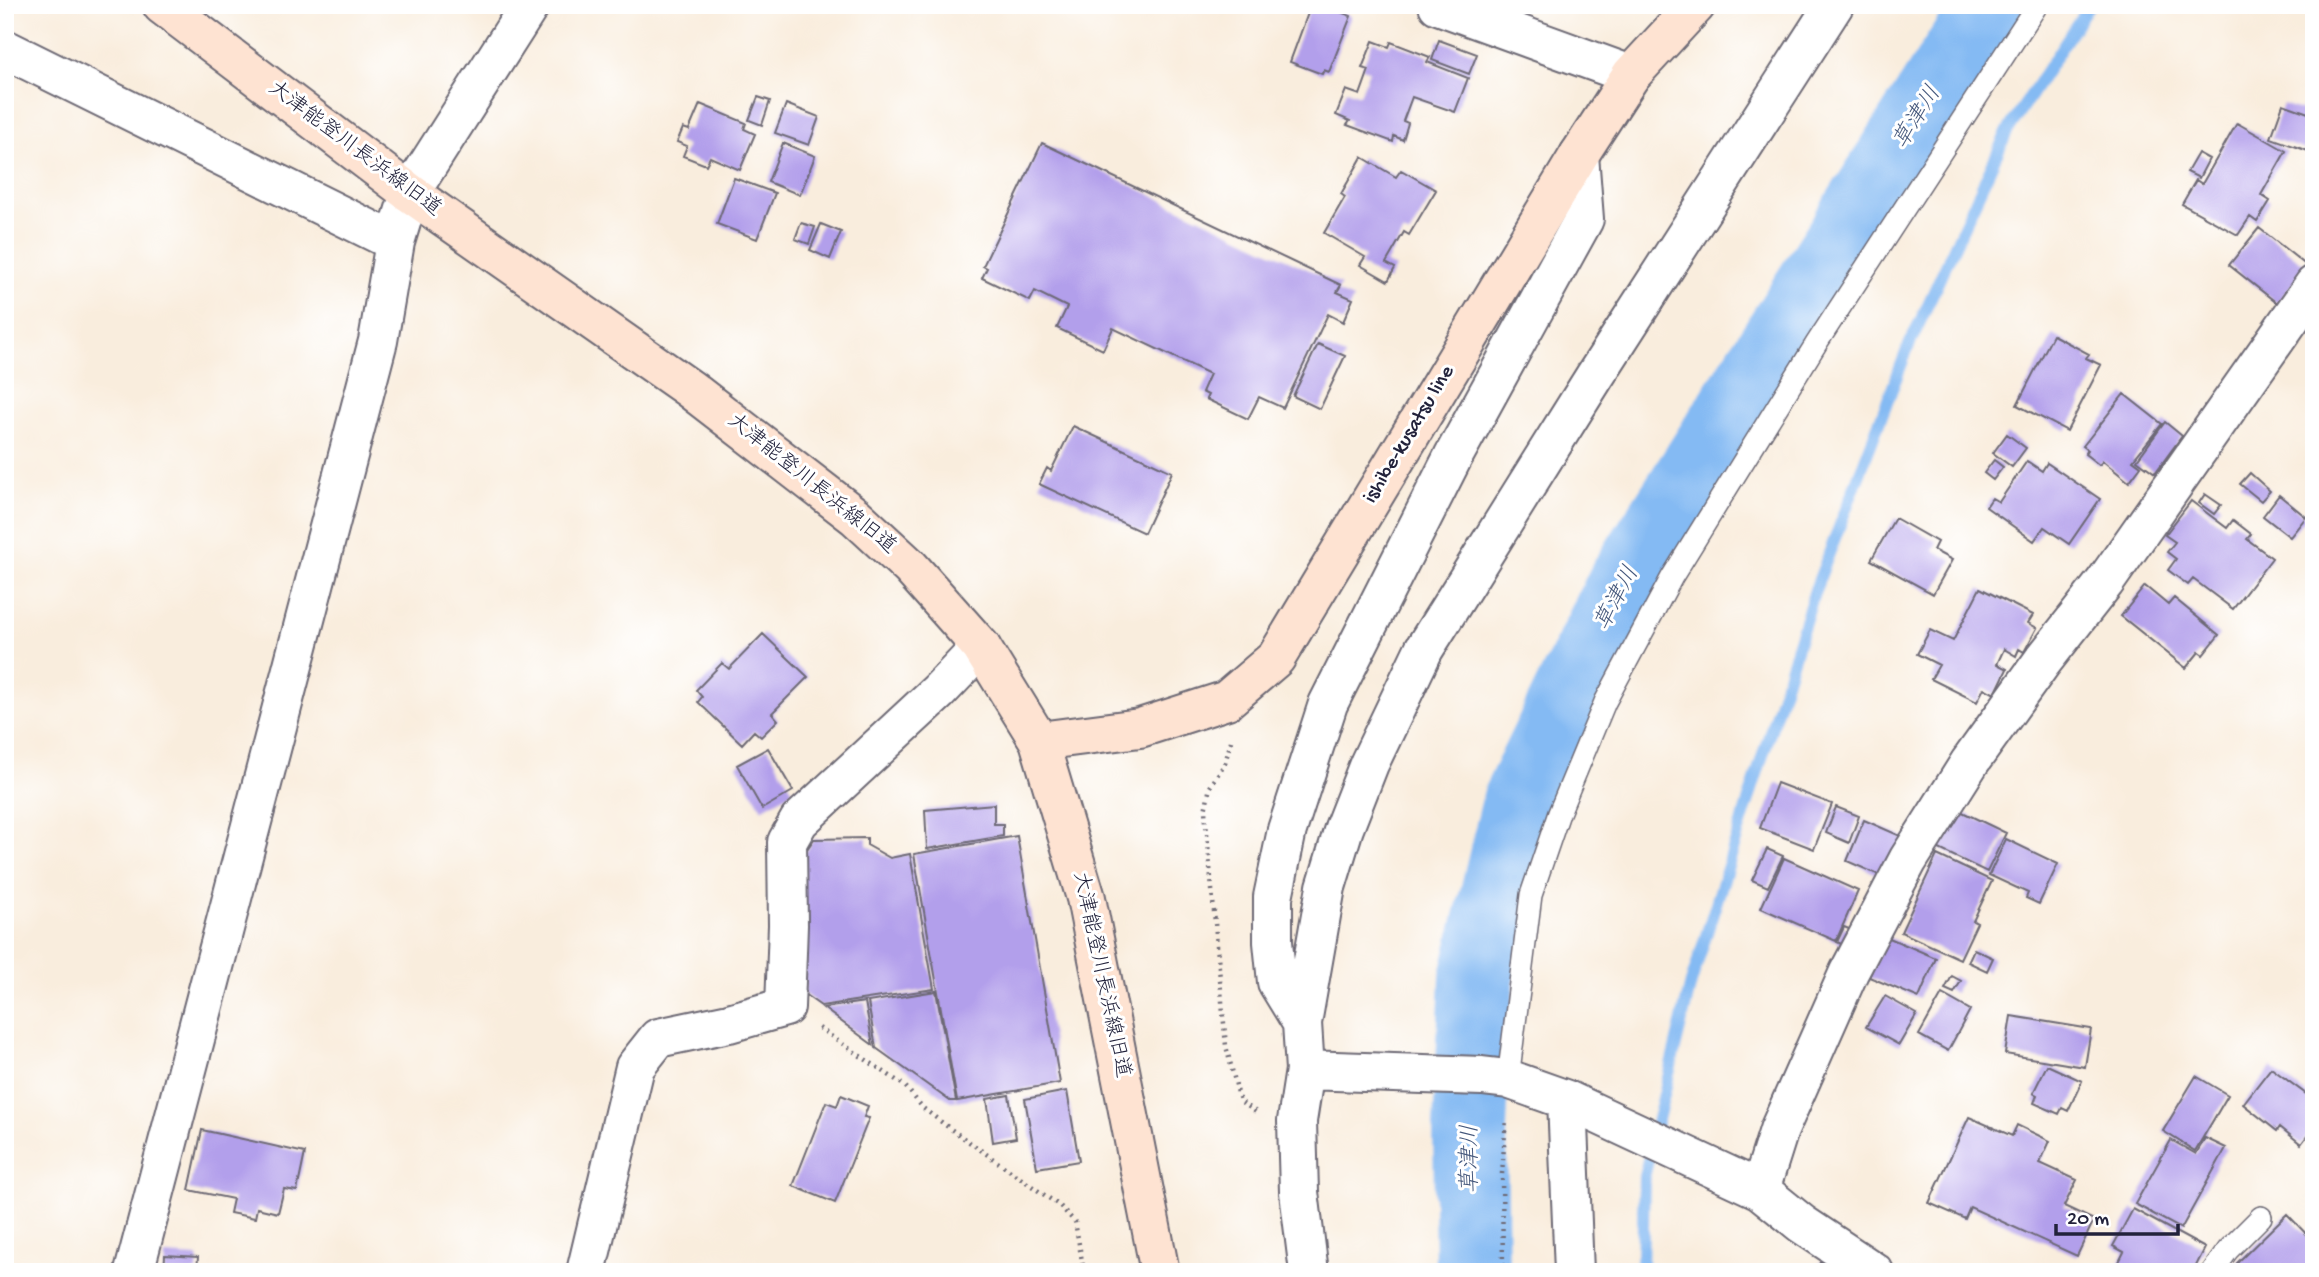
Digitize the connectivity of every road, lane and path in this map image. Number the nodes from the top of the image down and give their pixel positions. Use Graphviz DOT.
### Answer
graph roads {
  1 [pos="162,5"];
  2 [pos="530,5"];
  3 [pos="1438,5"];
  4 [pos="1696,5"];
  5 [pos="1834,5"];
  6 [pos="2037,5"];
  7 [pos="5,49"];
  8 [pos="1631,75"];
  9 [pos="1579,155"];
  10 [pos="410,193"];
  11 [pos="395,242"];
  12 [pos="2314,285"];
  13 [pos="981,647"];
  14 [pos="1227,700"];
  15 [pos="1039,741"];
  16 [pos="785,1007"];
  17 [pos="1302,1023"];
  18 [pos="1305,1070"];
  19 [pos="1495,1077"];
  20 [pos="1567,1100"];
  21 [pos="1297,1121"];
  22 [pos="1760,1190"];
  23 [pos="2261,1217"];
  24 [pos="134,1272"];
  25 [pos="586,1272"];
  26 [pos="1084,1272"];
  27 [pos="1160,1272"];
  28 [pos="1309,1272"];
  29 [pos="1503,1272"];
  30 [pos="1574,1272"];
  31 [pos="1874,1272"];
  32 [pos="2211,1272"];
  1 -- 10 [label="street, 大津能登川長浜線旧道"];
  2 -- 10 [label="street"];
  3 -- 8 [label="street"];
  4 -- 8 [label="street, ishibe-kusatsu line"];
  5 -- 17 [label="street"];
  6 -- 19 [label="lane"];
  7 -- 11 [label="street"];
  8 -- 9 [label="street, ishibe-kusatsu line"];
  9 -- 14 [label="street, ishibe-kusatsu line"];
  9 -- 17 [label="street"];
  10 -- 11 [label="street"];
  10 -- 13 [label="street, 大津能登川長浜線旧道"];
  11 -- 24 [label="street"];
  12 -- 22 [label="street"];
  13 -- 15 [label="street, 大津能登川長浜線旧道"];
  13 -- 16 [label="street"];
  14 -- 15 [label="street, ishibe-kusatsu line"];
  14 -- 21 [label="path"];
  15 -- 27 [label="street, 大津能登川長浜線旧道"];
  16 -- 25 [label="street"];
  16 -- 26 [label="path"];
  17 -- 18 [label="street"];
  18 -- 19 [label="street"];
  18 -- 21 [label="street"];
  19 -- 20 [label="street"];
  19 -- 29 [label="path"];
  20 -- 22 [label="street"];
  20 -- 30 [label="street"];
  21 -- 28 [label="street"];
  22 -- 31 [label="street"];
  23 -- 32 [label="lane"];
}
